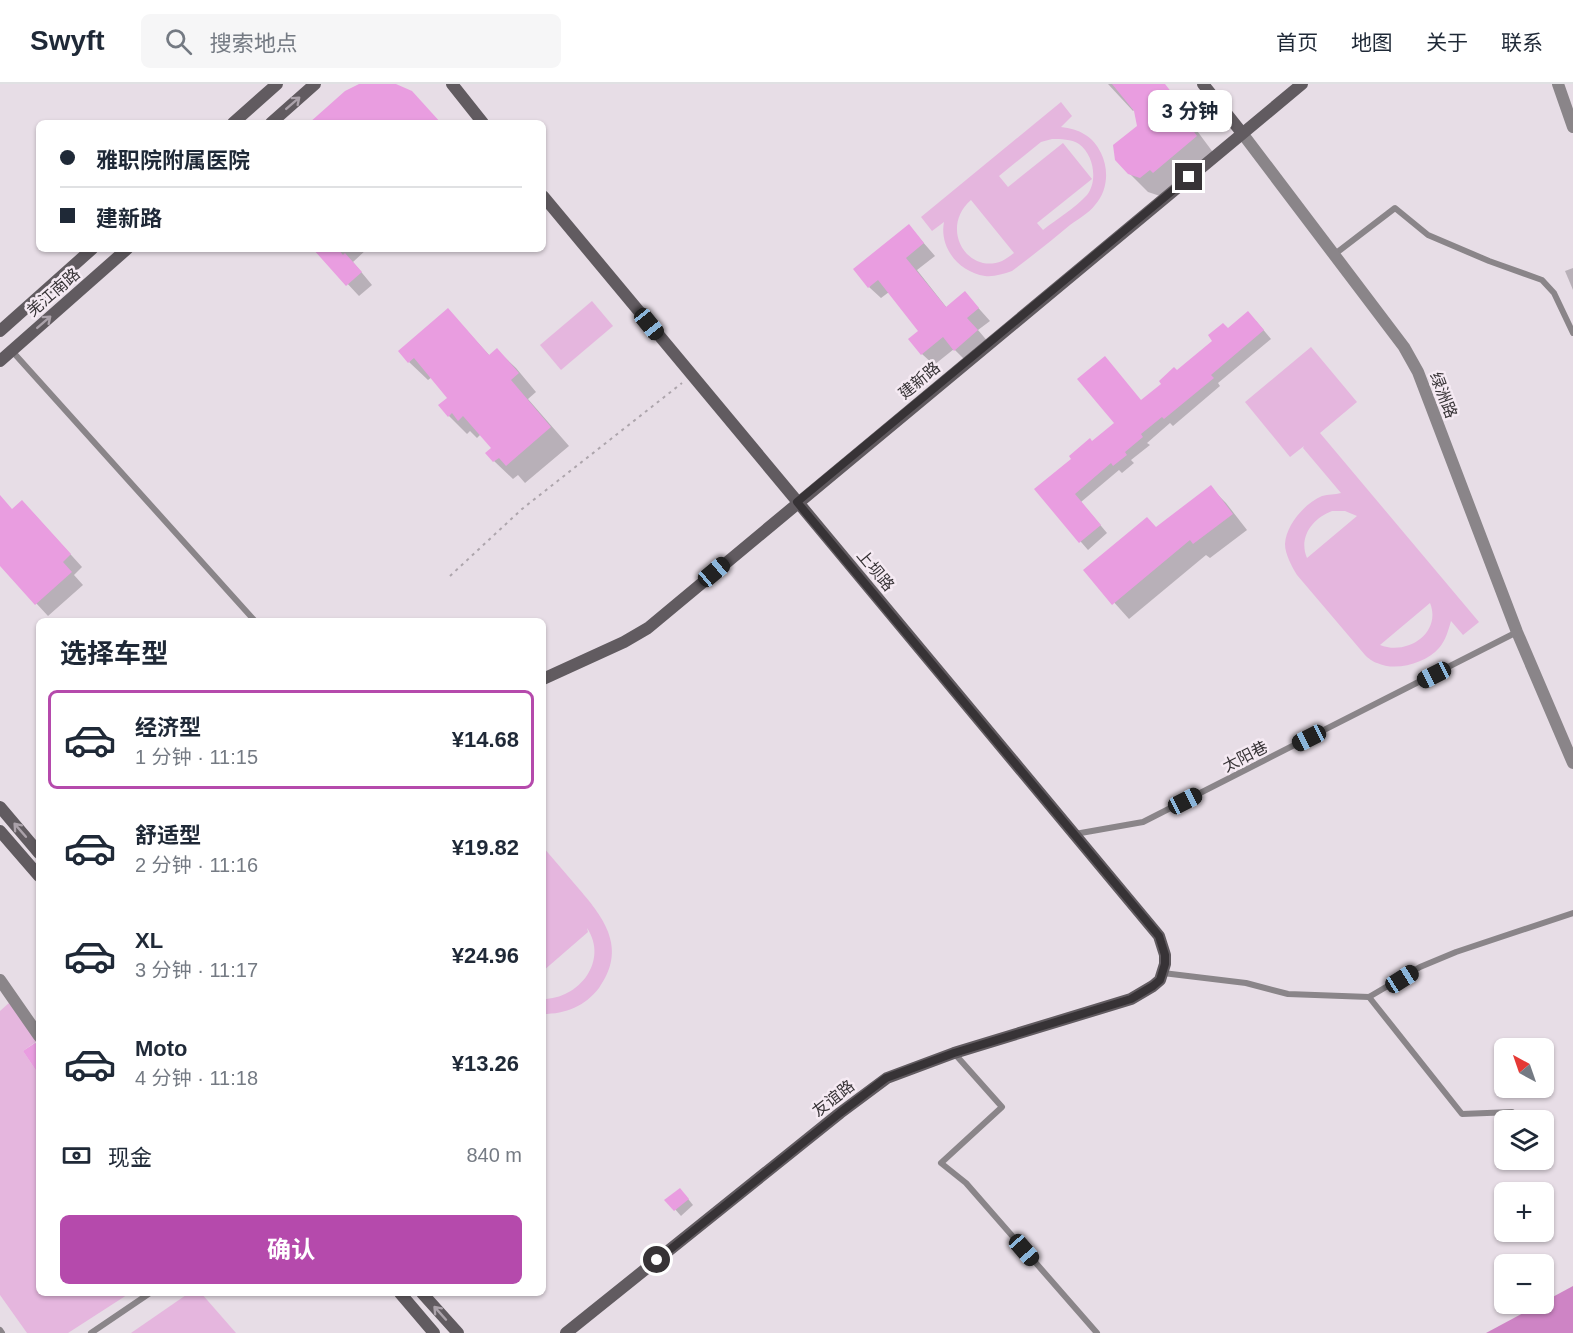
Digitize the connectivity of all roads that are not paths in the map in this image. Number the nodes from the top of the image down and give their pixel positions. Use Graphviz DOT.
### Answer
graph roads {
  1 [pos="277,84"];
  2 [pos="315,84"];
  3 [pos="452,84"];
  4 [pos="1203,84"];
  5 [pos="1302,84"];
  6 [pos="1558,84"];
  7 [pos="236,120"];
  8 [pos="274,120"];
  9 [pos="481,120"];
  10 [pos="1573,128"];
  11 [pos="1242,133"];
  12 [pos="546,200"];
  13 [pos="89,252"];
  14 [pos="124,252"];
  15 [pos="1335,254"];
  16 [pos="0,331"];
  17 [pos="1573,333"];
  18 [pos="11,351"];
  19 [pos="0,361"];
  20 [pos="797,502"];
  21 [pos="252,618"];
  22 [pos="1517,632"];
  23 [pos="546,678"];
  24 [pos="1573,763"];
  25 [pos="0,807"];
  26 [pos="0,831"];
  27 [pos="1074,834"];
  28 [pos="36,849"];
  29 [pos="36,873"];
  30 [pos="1573,913"];
  31 [pos="1163,973"];
  32 [pos="0,980"];
  33 [pos="1369,997"];
  34 [pos="36,1032"];
  35 [pos="954,1053"];
  36 [pos="1494,1113"];
  37 [pos="146,1296"];
  38 [pos="403,1296"];
  39 [pos="425,1296"];
  40 [pos="91,1333"];
  41 [pos="434,1333"];
  42 [pos="458,1333"];
  43 [pos="566,1333"];
  44 [pos="1097,1333"];
  1 -- 7 [label="street"];
  8 -- 2 [label="street, one-way"];
  3 -- 9 [label="street"];
  4 -- 11 [label="street, 绿洲路"];
  5 -- 11 [label="street, 建新路"];
  6 -- 10 [label="street"];
  11 -- 15 [label="street, 绿洲路"];
  11 -- 20 [label="street, 建新路"];
  12 -- 20 [label="street, 上坝路"];
  13 -- 16 [label="street, 羌江南路"];
  18 -- 14 [label="street, 羌江南路, one-way"];
  15 -- 17 [label="lane"];
  15 -- 22 [label="street, 绿洲路"];
  18 -- 19 [label="street, 羌江南路"];
  18 -- 21 [label="lane"];
  20 -- 23 [label="street, 建新路"];
  20 -- 27 [label="street, 上坝路"];
  22 -- 24 [label="street, 绿洲路"];
  22 -- 27 [label="lane, 太阳巷"];
  28 -- 25 [label="street, one-way"];
  26 -- 29 [label="street"];
  27 -- 31 [label="street, 上坝路"];
  30 -- 33 [label="lane"];
  31 -- 33 [label="lane"];
  31 -- 35 [label="street, 友谊路"];
  32 -- 34 [label="street"];
  33 -- 36 [label="lane"];
  35 -- 43 [label="street, 友谊路"];
  35 -- 44 [label="lane"];
  37 -- 40 [label="lane"];
  38 -- 41 [label="street"];
  42 -- 39 [label="street, one-way"];
}
